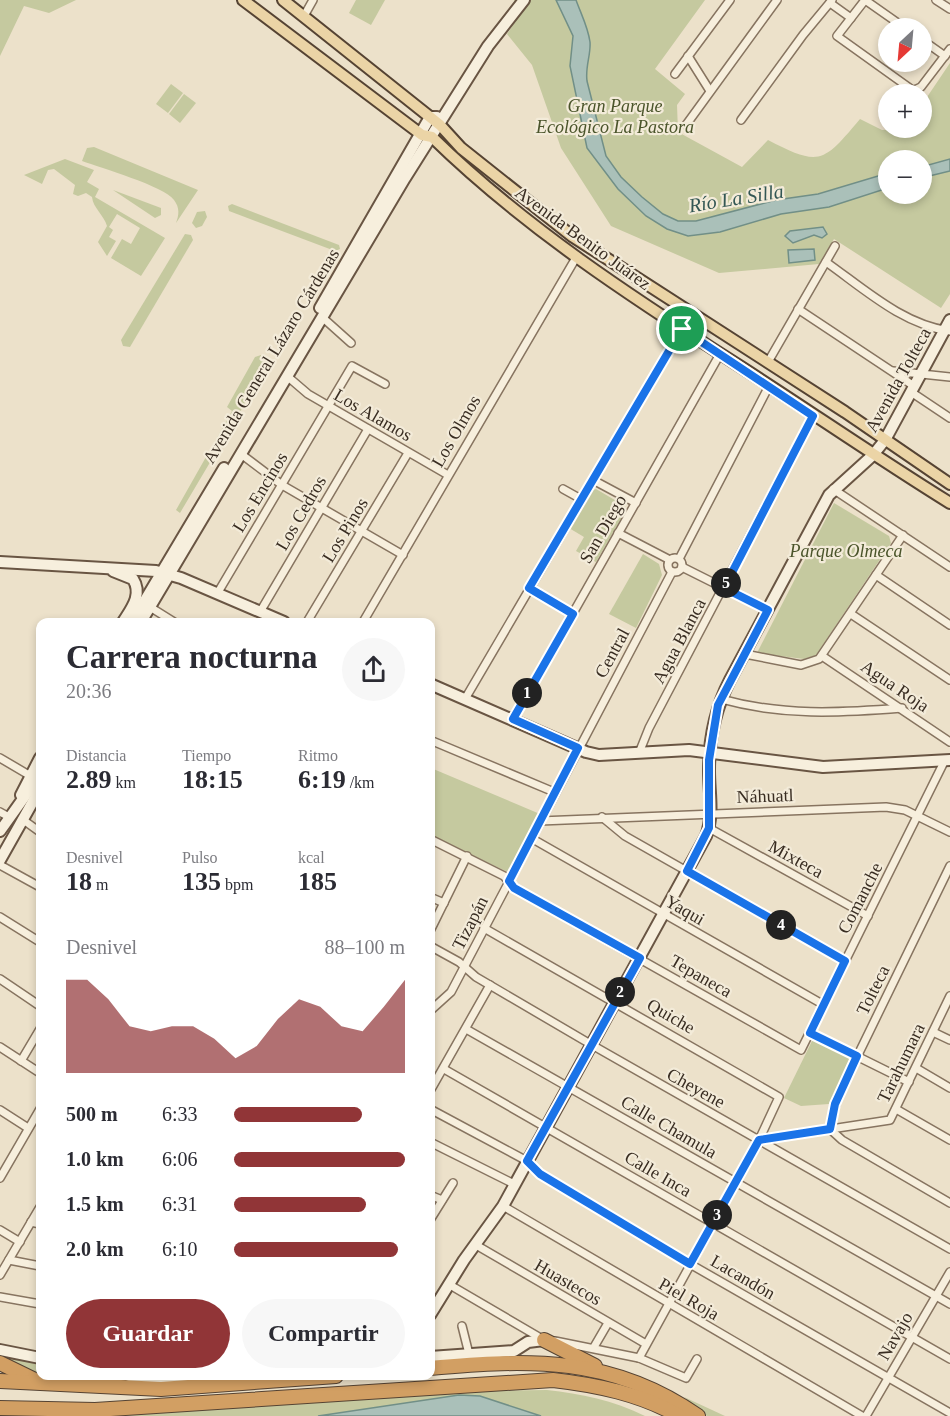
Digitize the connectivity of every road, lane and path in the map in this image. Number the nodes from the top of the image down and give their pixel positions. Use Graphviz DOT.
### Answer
graph roads {
  1 [pos="243,0"];
  2 [pos="283,0"];
  3 [pos="312,0"];
  4 [pos="524,0"];
  5 [pos="730,0"];
  6 [pos="777,0"];
  7 [pos="865,0"];
  8 [pos="936,0"];
  9 [pos="831,2"];
  10 [pos="950,9"];
  11 [pos="304,16"];
  12 [pos="851,18"];
  13 [pos="891,18"];
  14 [pos="932,47"];
  15 [pos="950,49"];
  16 [pos="688,56"];
  17 [pos="945,56"];
  18 [pos="675,74"];
  19 [pos="710,91"];
  20 [pos="430,117"];
  21 [pos="741,120"];
  22 [pos="441,121"];
  23 [pos="686,125"];
  24 [pos="427,136"];
  25 [pos="835,246"];
  26 [pos="577,256"];
  27 [pos="611,262"];
  28 [pos="826,262"];
  29 [pos="338,276"];
  30 [pos="332,301"];
  31 [pos="798,309"];
  32 [pos="322,317"];
  33 [pos="950,320"];
  34 [pos="682,329"];
  35 [pos="947,331"];
  36 [pos="351,343"];
  37 [pos="720,354"];
  38 [pos="768,362"];
  39 [pos="891,370"];
  40 [pos="922,372"];
  41 [pos="287,376"];
  42 [pos="950,377"];
  43 [pos="385,384"];
  44 [pos="769,386"];
  45 [pos="912,389"];
  46 [pos="329,406"];
  47 [pos="813,416"];
  48 [pos="950,418"];
  49 [pos="368,429"];
  50 [pos="885,440"];
  51 [pos="408,453"];
  52 [pos="241,454"];
  53 [pos="873,455"];
  54 [pos="448,475"];
  55 [pos="593,480"];
  56 [pos="950,483"];
  57 [pos="282,485"];
  58 [pos="563,489"];
  59 [pos="833,489"];
  60 [pos="206,498"];
  61 [pos="581,499"];
  62 [pos="636,502"];
  63 [pos="950,503"];
  64 [pos="322,507"];
  65 [pos="363,531"];
  66 [pos="618,533"];
  67 [pos="903,535"];
  68 [pos="403,555"];
  69 [pos="678,559"];
  70 [pos="670,560"];
  71 [pos="0,562"];
  72 [pos="949,564"];
  73 [pos="80,566"];
  74 [pos="682,567"];
  75 [pos="145,569"];
  76 [pos="672,572"];
  77 [pos="166,573"];
  78 [pos="876,575"];
  79 [pos="529,588"];
  80 [pos="724,588"];
  81 [pos="218,594"];
  82 [pos="150,607"];
  83 [pos="768,610"];
  84 [pos="260,612"];
  85 [pos="573,614"];
  86 [pos="851,614"];
  87 [pos="125,618"];
  88 [pos="135,618"];
  89 [pos="143,618"];
  90 [pos="168,618"];
  91 [pos="274,618"];
  92 [pos="309,618"];
  93 [pos="365,618"];
  94 [pos="950,625"];
  95 [pos="745,654"];
  96 [pos="822,656"];
  97 [pos="950,680"];
  98 [pos="435,686"];
  99 [pos="465,699"];
  100 [pos="721,699"];
  101 [pos="902,708"];
  102 [pos="513,719"];
  103 [pos="435,742"];
  104 [pos="950,742"];
  105 [pos="578,748"];
  106 [pos="710,752"];
  107 [pos="639,753"];
  108 [pos="0,758"];
  109 [pos="947,760"];
  110 [pos="36,779"];
  111 [pos="36,781"];
  112 [pos="36,783"];
  113 [pos="554,792"];
  114 [pos="710,813"];
  115 [pos="5,815"];
  116 [pos="918,816"];
  117 [pos="602,817"];
  118 [pos="22,819"];
  119 [pos="540,820"];
  120 [pos="709,828"];
  121 [pos="36,829"];
  122 [pos="0,832"];
  123 [pos="950,832"];
  124 [pos="531,838"];
  125 [pos="11,841"];
  126 [pos="435,841"];
  127 [pos="467,856"];
  128 [pos="0,860"];
  129 [pos="0,865"];
  130 [pos="950,866"];
  131 [pos="687,871"];
  132 [pos="509,881"];
  133 [pos="36,885"];
  134 [pos="435,899"];
  135 [pos="444,903"];
  136 [pos="663,914"];
  137 [pos="868,916"];
  138 [pos="0,917"];
  139 [pos="435,921"];
  140 [pos="484,928"];
  141 [pos="36,940"];
  142 [pos="435,949"];
  143 [pos="640,958"];
  144 [pos="845,961"];
  145 [pos="464,967"];
  146 [pos="0,979"];
  147 [pos="490,985"];
  148 [pos="950,996"];
  149 [pos="615,1002"];
  150 [pos="36,1003"];
  151 [pos="435,1003"];
  152 [pos="824,1005"];
  153 [pos="466,1029"];
  154 [pos="933,1032"];
  155 [pos="810,1033"];
  156 [pos="36,1036"];
  157 [pos="950,1040"];
  158 [pos="592,1045"];
  159 [pos="0,1047"];
  160 [pos="801,1050"];
  161 [pos="857,1056"];
  162 [pos="21,1061"];
  163 [pos="916,1068"];
  164 [pos="36,1070"];
  165 [pos="444,1070"];
  166 [pos="909,1082"];
  167 [pos="435,1084"];
  168 [pos="568,1086"];
  169 [pos="950,1088"];
  170 [pos="896,1109"];
  171 [pos="0,1110"];
  172 [pos="435,1111"];
  173 [pos="36,1115"];
  174 [pos="546,1127"];
  175 [pos="28,1128"];
  176 [pos="830,1129"];
  177 [pos="759,1140"];
  178 [pos="950,1140"];
  179 [pos="435,1144"];
  180 [pos="527,1161"];
  181 [pos="1,1176"];
  182 [pos="453,1183"];
  183 [pos="735,1183"];
  184 [pos="514,1184"];
  185 [pos="435,1197"];
  186 [pos="442,1200"];
  187 [pos="950,1203"];
  188 [pos="502,1206"];
  189 [pos="435,1212"];
  190 [pos="36,1214"];
  191 [pos="31,1222"];
  192 [pos="36,1223"];
  193 [pos="713,1223"];
  194 [pos="0,1230"];
  195 [pos="20,1242"];
  196 [pos="476,1245"];
  197 [pos="950,1250"];
  198 [pos="9,1260"];
  199 [pos="690,1264"];
  200 [pos="36,1265"];
  201 [pos="950,1272"];
  202 [pos="0,1275"];
  203 [pos="450,1285"];
  204 [pos="936,1296"];
  205 [pos="0,1297"];
  206 [pos="36,1303"];
  207 [pos="668,1304"];
  208 [pos="950,1304"];
  209 [pos="435,1308"];
  210 [pos="608,1323"];
  211 [pos="462,1326"];
  212 [pos="913,1337"];
  213 [pos="544,1340"];
  214 [pos="646,1344"];
  215 [pos="594,1347"];
  216 [pos="0,1350"];
  217 [pos="469,1354"];
  218 [pos="36,1357"];
  219 [pos="435,1357"];
  220 [pos="639,1358"];
  221 [pos="697,1359"];
  222 [pos="950,1359"];
  223 [pos="0,1363"];
  224 [pos="446,1366"];
  225 [pos="435,1367"];
  226 [pos="612,1376"];
  227 [pos="888,1378"];
  228 [pos="282,1380"];
  229 [pos="0,1381"];
  230 [pos="505,1381"];
  231 [pos="43,1384"];
  232 [pos="0,1408"];
  233 [pos="950,1413"];
  234 [pos="679,1416"];
  235 [pos="698,1416"];
  236 [pos="864,1416"];
  1 -- 24 [label="main road, Avenida Benito Juárez"];
  2 -- 11 [label="main road, Avenida Benito Juárez"];
  3 -- 11 [label="street"];
  4 -- 22 [label="street, Avenida General Lázaro Cárdenas"];
  5 -- 16 [label="street"];
  6 -- 19 [label="street"];
  7 -- 12 [label="street"];
  7 -- 13 [label="street"];
  8 -- 10 [label="street"];
  9 -- 12 [label="street"];
  9 -- 21 [label="street"];
  11 -- 20 [label="main road, Avenida Benito Juárez"];
  12 -- 17 [label="street"];
  14 -- 17 [label="street"];
  15 -- 17 [label="street"];
  16 -- 18 [label="street"];
  16 -- 19 [label="street"];
  19 -- 23 [label="street"];
  20 -- 22 [label="main road, Avenida Benito Juárez"];
  20 -- 24 [label="street, Avenida General Lázaro Cárdenas"];
  22 -- 24 [label="street, Avenida General Lázaro Cárdenas"];
  22 -- 27 [label="main road, Avenida Benito Juárez"];
  24 -- 26 [label="main road, Avenida Benito Juárez"];
  24 -- 29 [label="street, Avenida General Lázaro Cárdenas"];
  24 -- 30 [label="street, Avenida General Lázaro Cárdenas"];
  25 -- 28 [label="street"];
  26 -- 27 [label="main road"];
  26 -- 34 [label="main road, Avenida Benito Juárez"];
  26 -- 54 [label="street, Los Olmos"];
  27 -- 38 [label="main road, Avenida Benito Juárez"];
  28 -- 31 [label="street"];
  28 -- 35 [label="street"];
  29 -- 30 [label="street"];
  29 -- 60 [label="street, Avenida General Lázaro Cárdenas"];
  30 -- 32 [label="street, Avenida General Lázaro Cárdenas"];
  31 -- 38 [label="street"];
  31 -- 39 [label="street"];
  32 -- 36 [label="street"];
  32 -- 41 [label="street, Avenida General Lázaro Cárdenas"];
  33 -- 35 [label="street, Avenida Tolteca"];
  34 -- 37 [label="main road, Avenida Benito Juárez"];
  34 -- 55 [label="street"];
  35 -- 40 [label="street, Avenida Tolteca"];
  37 -- 44 [label="main road, Avenida Benito Juárez"];
  37 -- 62 [label="street, San Diego"];
  38 -- 50 [label="main road, Avenida Benito Juárez"];
  39 -- 40 [label="street"];
  39 -- 45 [label="street"];
  40 -- 42 [label="street"];
  40 -- 45 [label="street, Avenida Tolteca"];
  41 -- 46 [label="street, Los Alamos"];
  41 -- 52 [label="street, Avenida General Lázaro Cárdenas"];
  43 -- 46 [label="street, Los Encinos"];
  44 -- 47 [label="main road, Avenida Benito Juárez"];
  44 -- 69 [label="street"];
  45 -- 48 [label="street"];
  45 -- 50 [label="street, Avenida Tolteca"];
  46 -- 49 [label="street, Los Alamos"];
  46 -- 57 [label="street, Los Encinos"];
  47 -- 53 [label="main road, Avenida Benito Juárez"];
  47 -- 80 [label="street, Agua Blanca"];
  49 -- 51 [label="street, Los Alamos"];
  49 -- 64 [label="street, Los Cedros"];
  50 -- 53 [label="street, Avenida Tolteca"];
  50 -- 56 [label="main road, Avenida Benito Juárez"];
  51 -- 54 [label="street, Los Alamos"];
  51 -- 65 [label="street, Los Pinos"];
  52 -- 57 [label="street"];
  52 -- 77 [label="street, Avenida General Lázaro Cárdenas"];
  53 -- 59 [label="street, Avenida Tolteca"];
  53 -- 63 [label="main road, Avenida Benito Juárez"];
  54 -- 68 [label="street, Los Olmos"];
  55 -- 61 [label="street"];
  55 -- 62 [label="street"];
  57 -- 64 [label="street"];
  57 -- 81 [label="street, Los Encinos"];
  58 -- 61 [label="street"];
  59 -- 67 [label="street"];
  59 -- 83 [label="street"];
  60 -- 75 [label="street"];
  60 -- 77 [label="street, Avenida General Lázaro Cárdenas"];
  61 -- 79 [label="street"];
  62 -- 66 [label="street, San Diego"];
  64 -- 65 [label="street"];
  64 -- 84 [label="street, Los Cedros"];
  65 -- 68 [label="street"];
  65 -- 92 [label="street, Los Pinos"];
  66 -- 70 [label="street"];
  66 -- 85 [label="street, San Diego"];
  67 -- 72 [label="street"];
  67 -- 78 [label="street"];
  68 -- 93 [label="street, Los Olmos"];
  69 -- 70 [label="street"];
  69 -- 74 [label="street"];
  70 -- 76 [label="street"];
  71 -- 73 [label="street"];
  73 -- 75 [label="street"];
  73 -- 87 [label="street"];
  74 -- 76 [label="street"];
  74 -- 80 [label="street"];
  75 -- 77 [label="street"];
  76 -- 105 [label="street, Central"];
  77 -- 81 [label="street"];
  77 -- 82 [label="street, Avenida General Lázaro Cárdenas"];
  77 -- 88 [label="street, Avenida General Lázaro Cárdenas"];
  78 -- 86 [label="street"];
  78 -- 94 [label="street"];
  79 -- 85 [label="street"];
  79 -- 99 [label="street"];
  80 -- 83 [label="street"];
  80 -- 107 [label="street, Agua Blanca"];
  81 -- 84 [label="street"];
  82 -- 89 [label="street, Avenida General Lázaro Cárdenas"];
  82 -- 90 [label="street"];
  83 -- 95 [label="street"];
  84 -- 91 [label="street"];
  85 -- 102 [label="street, San Diego"];
  86 -- 96 [label="street"];
  86 -- 97 [label="street"];
  95 -- 96 [label="street"];
  95 -- 100 [label="street"];
  96 -- 101 [label="street, Agua Roja"];
  98 -- 99 [label="street"];
  99 -- 102 [label="street"];
  100 -- 101 [label="street"];
  100 -- 106 [label="street"];
  101 -- 104 [label="street, Agua Roja"];
  102 -- 105 [label="street"];
  103 -- 113 [label="street"];
  105 -- 107 [label="street"];
  105 -- 113 [label="street, Tizapán"];
  106 -- 107 [label="street"];
  106 -- 109 [label="street"];
  106 -- 114 [label="street"];
  108 -- 110 [label="street"];
  109 -- 116 [label="street, Comanche"];
  111 -- 115 [label="street"];
  112 -- 118 [label="street"];
  113 -- 119 [label="street, Tizapán"];
  114 -- 116 [label="street, Náhuatl"];
  114 -- 117 [label="street, Náhuatl"];
  114 -- 120 [label="street"];
  115 -- 122 [label="street"];
  116 -- 123 [label="street, Náhuatl"];
  116 -- 137 [label="street, Comanche"];
  117 -- 119 [label="street, Náhuatl"];
  117 -- 131 [label="street"];
  118 -- 121 [label="street"];
  118 -- 125 [label="street"];
  119 -- 124 [label="street, Tizapán"];
  120 -- 131 [label="street"];
  120 -- 137 [label="street, Mixteca"];
  122 -- 125 [label="street"];
  124 -- 132 [label="street, Tizapán"];
  124 -- 136 [label="street, Yaqui"];
  125 -- 128 [label="street"];
  126 -- 127 [label="street, Tepaneca"];
  127 -- 132 [label="street, Tepaneca"];
  127 -- 135 [label="street"];
  129 -- 133 [label="street"];
  130 -- 161 [label="street, Tolteca"];
  131 -- 136 [label="street"];
  131 -- 144 [label="street"];
  132 -- 140 [label="street, Tizapán"];
  132 -- 143 [label="street, Tepaneca"];
  134 -- 135 [label="street"];
  135 -- 139 [label="street"];
  136 -- 143 [label="street"];
  136 -- 152 [label="street, Yaqui"];
  137 -- 144 [label="street, Comanche"];
  138 -- 141 [label="street"];
  140 -- 145 [label="street, Tizapán"];
  140 -- 149 [label="street, Quiche"];
  142 -- 145 [label="street, Cheyene"];
  143 -- 149 [label="street"];
  143 -- 160 [label="street, Tepaneca"];
  144 -- 152 [label="street, Comanche"];
  145 -- 147 [label="street, Cheyene"];
  145 -- 151 [label="street, Tizapán"];
  146 -- 150 [label="street"];
  147 -- 153 [label="street"];
  147 -- 158 [label="street, Cheyene"];
  148 -- 154 [label="street, Tarahumara"];
  149 -- 158 [label="street"];
  149 -- 177 [label="street, Quiche"];
  152 -- 155 [label="street, Comanche"];
  153 -- 165 [label="street"];
  153 -- 168 [label="street, Calle Chamula"];
  154 -- 157 [label="street"];
  154 -- 163 [label="street, Tarahumara"];
  155 -- 160 [label="street, Comanche"];
  155 -- 161 [label="street"];
  156 -- 162 [label="street"];
  158 -- 168 [label="street"];
  158 -- 177 [label="street, Cheyene"];
  159 -- 162 [label="street"];
  161 -- 166 [label="street"];
  161 -- 176 [label="street, Tolteca"];
  162 -- 164 [label="street"];
  163 -- 166 [label="street, Tarahumara"];
  163 -- 169 [label="street"];
  165 -- 167 [label="street"];
  165 -- 174 [label="street, Calle Inca"];
  166 -- 170 [label="street, Tarahumara"];
  168 -- 174 [label="street"];
  168 -- 183 [label="street, Calle Chamula"];
  170 -- 176 [label="street, Tarahumara"];
  170 -- 178 [label="street"];
  171 -- 175 [label="street"];
  172 -- 180 [label="street, Lacandón"];
  173 -- 175 [label="street"];
  174 -- 180 [label="street"];
  174 -- 193 [label="street, Calle Inca"];
  175 -- 181 [label="street"];
  176 -- 177 [label="street, Tarahumara"];
  176 -- 187 [label="street"];
  177 -- 183 [label="street"];
  177 -- 197 [label="street, Cheyene"];
  179 -- 184 [label="street"];
  180 -- 184 [label="street"];
  180 -- 199 [label="street, Lacandón"];
  182 -- 186 [label="street"];
  183 -- 193 [label="street"];
  183 -- 204 [label="street, Calle Chamula"];
  184 -- 188 [label="street"];
  185 -- 186 [label="street"];
  186 -- 189 [label="street"];
  188 -- 196 [label="street"];
  188 -- 207 [label="street, Piel Roja"];
  190 -- 191 [label="street"];
  191 -- 192 [label="street"];
  191 -- 195 [label="street"];
  193 -- 199 [label="street"];
  193 -- 212 [label="street, Calle Inca"];
  194 -- 195 [label="street"];
  195 -- 198 [label="street"];
  196 -- 203 [label="street"];
  196 -- 210 [label="street, Huastecos"];
  198 -- 200 [label="street"];
  198 -- 202 [label="street"];
  199 -- 207 [label="street"];
  199 -- 227 [label="street, Lacandón"];
  201 -- 204 [label="street, Navajo"];
  203 -- 209 [label="street"];
  203 -- 213 [label="street"];
  204 -- 208 [label="street, Calle Chamula"];
  204 -- 212 [label="street, Navajo"];
  205 -- 206 [label="street"];
  207 -- 214 [label="street"];
  207 -- 236 [label="street, Piel Roja"];
  210 -- 214 [label="street, Huastecos"];
  210 -- 215 [label="street"];
  211 -- 217 [label="street"];
  212 -- 222 [label="street, Calle Inca"];
  212 -- 227 [label="street, Navajo"];
  213 -- 215 [label="street"];
  213 -- 217 [label="street"];
  213 -- 226 [label="highway"];
  214 -- 220 [label="street"];
  215 -- 220 [label="street"];
  216 -- 218 [label="street"];
  217 -- 219 [label="street"];
  220 -- 221 [label="street"];
  223 -- 231 [label="highway"];
  224 -- 225 [label="highway"];
  224 -- 226 [label="highway"];
  224 -- 230 [label="highway"];
  226 -- 235 [label="highway"];
  227 -- 233 [label="street, Lacandón"];
  227 -- 236 [label="street, Navajo"];
  228 -- 231 [label="highway"];
  229 -- 231 [label="highway"];
  230 -- 232 [label="highway"];
  230 -- 234 [label="highway"];
}
